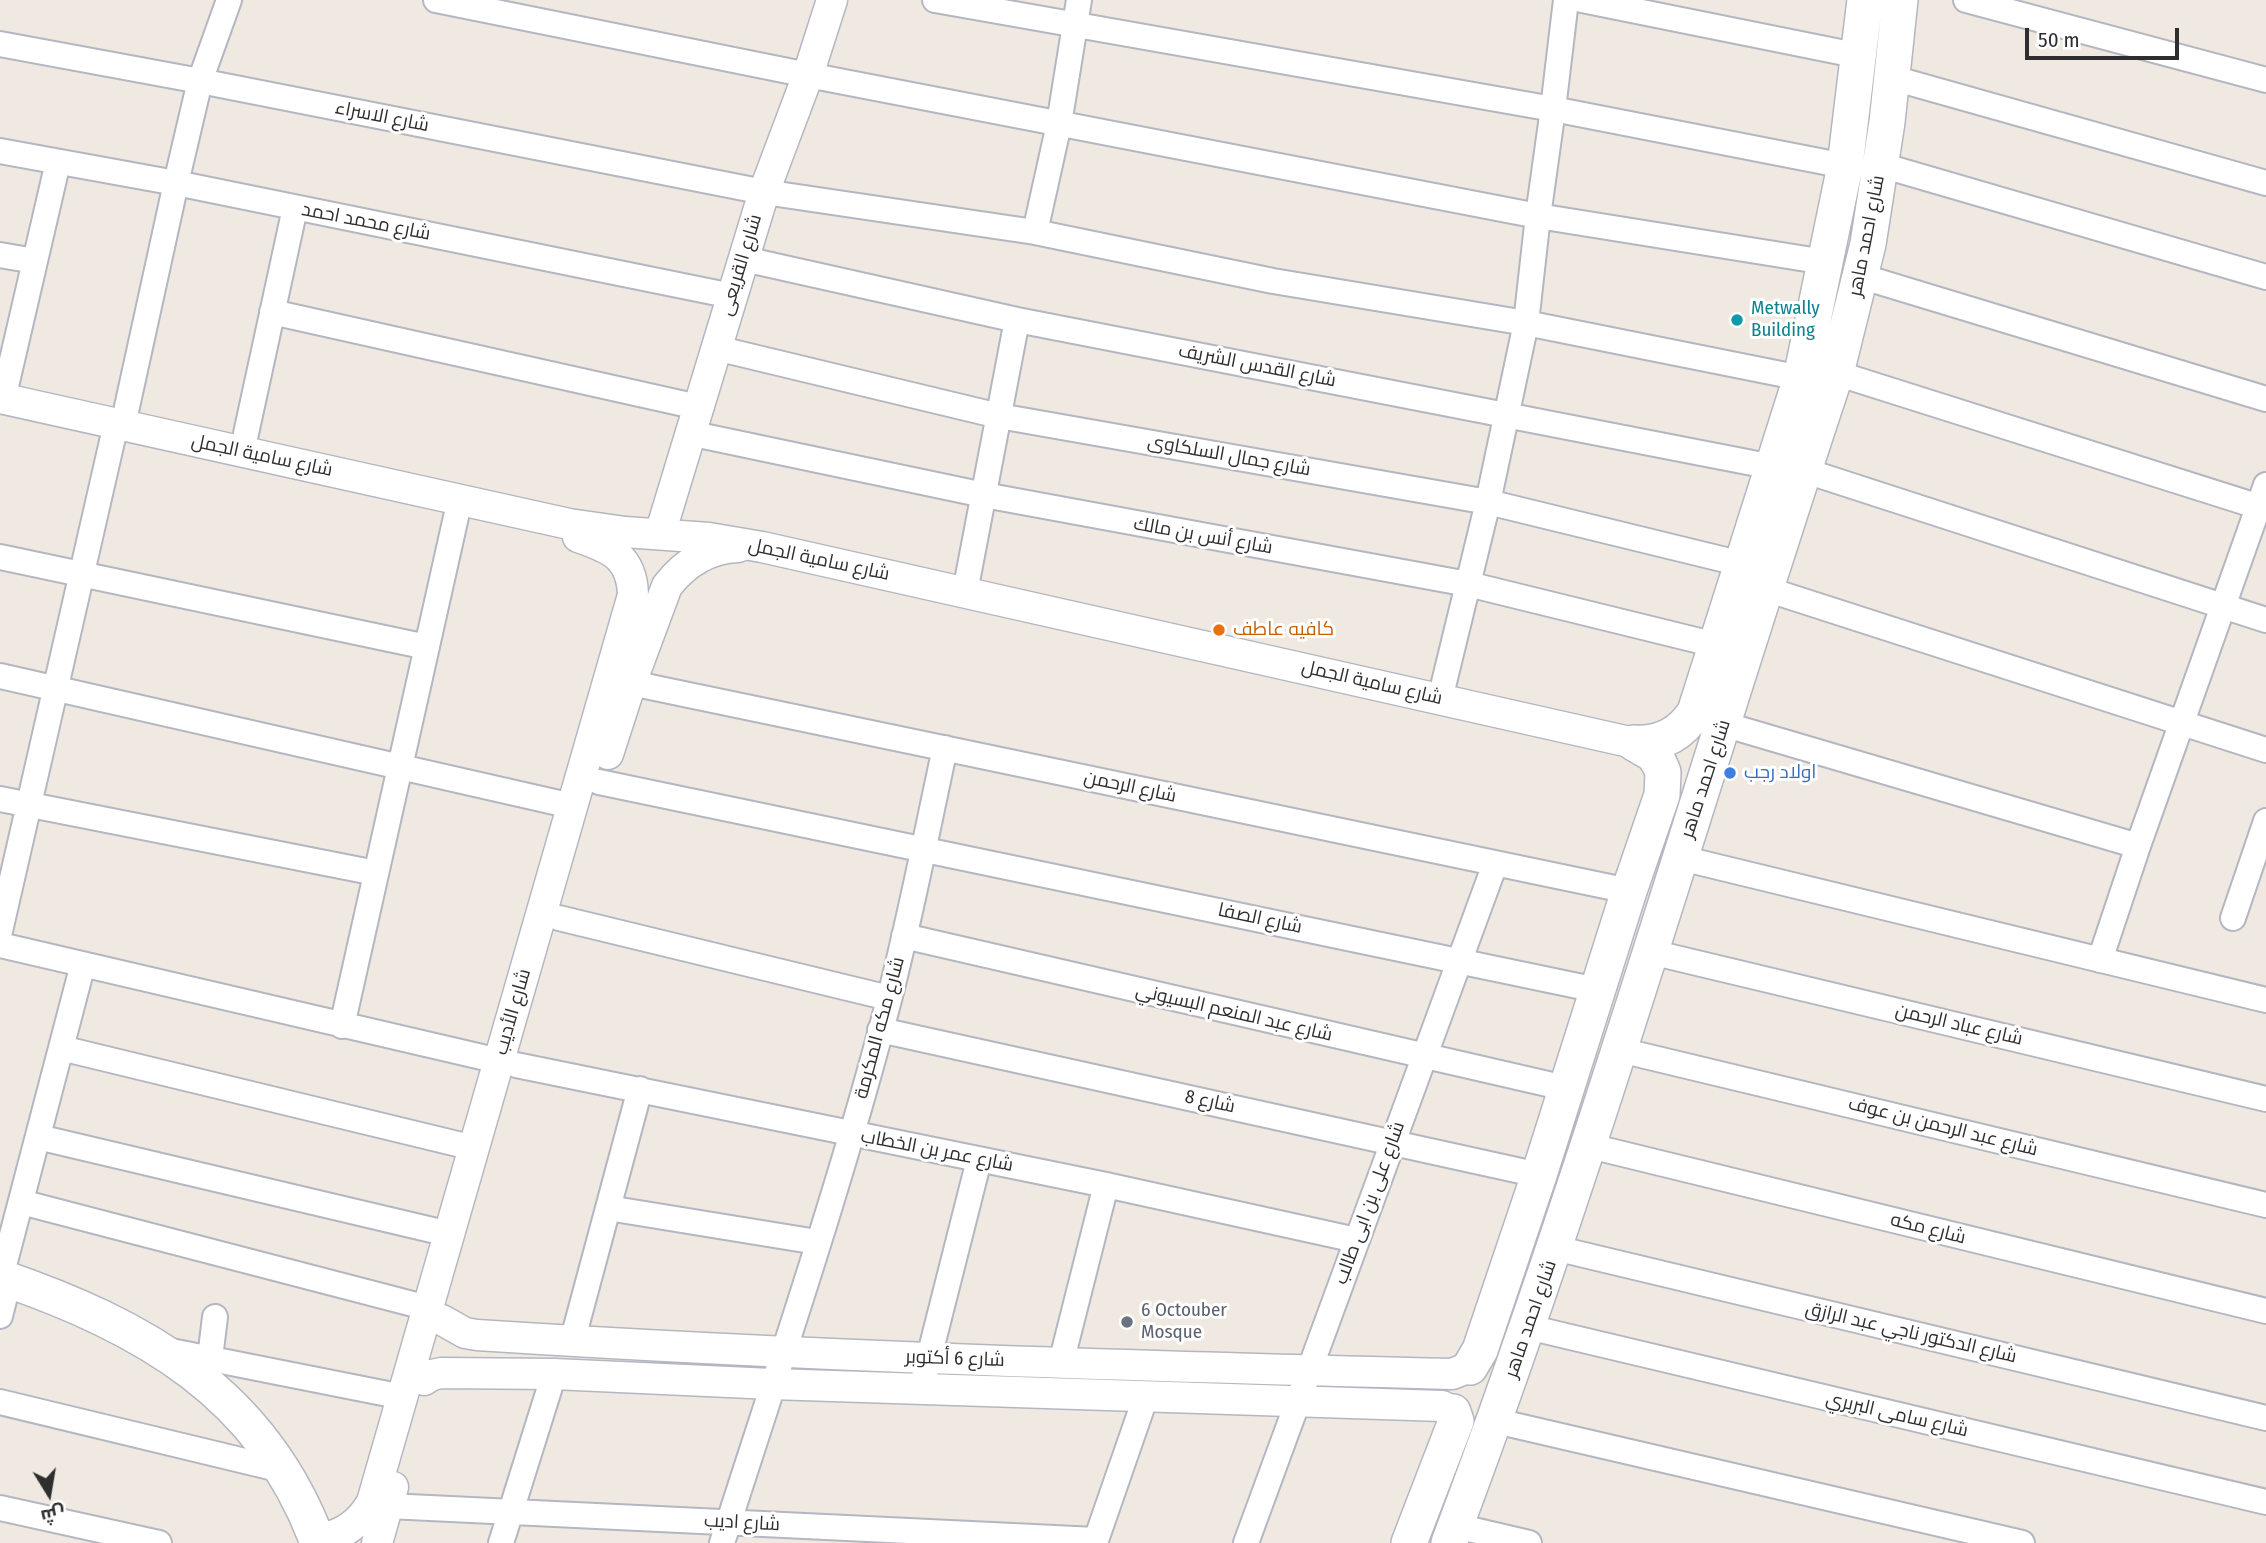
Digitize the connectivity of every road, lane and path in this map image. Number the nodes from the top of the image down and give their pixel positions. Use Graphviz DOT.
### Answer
graph roads {
  1 [pos="436,0"];
  2 [pos="832,0"];
  3 [pos="935,0"];
  4 [pos="1566,0"];
  5 [pos="1582,0"];
  6 [pos="1866,0"];
  7 [pos="1900,0"];
  8 [pos="1966,0"];
  9 [pos="223,1"];
  10 [pos="1077,12"];
  11 [pos="0,44"];
  12 [pos="1860,56"];
  13 [pos="808,75"];
  14 [pos="1892,78"];
  15 [pos="2266,80"];
  16 [pos="200,81"];
  17 [pos="1553,109"];
  18 [pos="1852,117"];
  19 [pos="1887,122"];
  20 [pos="1059,124"];
  21 [pos="0,151"];
  22 [pos="58,162"];
  23 [pos="1881,165"];
  24 [pos="1844,166"];
  25 [pos="176,183"];
  26 [pos="2266,183"];
  27 [pos="764,192"];
  28 [pos="295,208"];
  29 [pos="1538,216"];
  30 [pos="1035,232"];
  31 [pos="0,255"];
  32 [pos="744,260"];
  33 [pos="35,261"];
  34 [pos="1825,262"];
  35 [pos="1860,276"];
  36 [pos="2266,277"];
  37 [pos="732,296"];
  38 [pos="272,312"];
  39 [pos="1017,320"];
  40 [pos="1526,323"];
  41 [pos="716,348"];
  42 [pos="1836,373"];
  43 [pos="1801,378"];
  44 [pos="2,399"];
  45 [pos="2266,399"];
  46 [pos="1506,415"];
  47 [pos="999,416"];
  48 [pos="693,420"];
  49 [pos="119,425"];
  50 [pos="242,452"];
  51 [pos="1788,469"];
  52 [pos="984,495"];
  53 [pos="460,499"];
  54 [pos="2264,500"];
  55 [pos="1488,502"];
  56 [pos="524,513"];
  57 [pos="660,534"];
  58 [pos="762,547"];
  59 [pos="0,557"];
  60 [pos="1742,564"];
  61 [pos="82,574"];
  62 [pos="1468,584"];
  63 [pos="1766,589"];
  64 [pos="965,593"];
  65 [pos="2223,607"];
  66 [pos="2266,620"];
  67 [pos="1716,645"];
  68 [pos="427,647"];
  69 [pos="0,676"];
  70 [pos="631,683"];
  71 [pos="55,688"];
  72 [pos="1440,699"];
  73 [pos="2182,723"];
  74 [pos="1723,724"];
  75 [pos="1634,743"];
  76 [pos="945,748"];
  77 [pos="2266,750"];
  78 [pos="400,767"];
  79 [pos="599,782"];
  80 [pos="1662,795"];
  81 [pos="0,799"];
  82 [pos="28,804"];
  83 [pos="572,806"];
  84 [pos="1697,806"];
  85 [pos="2266,821"];
  86 [pos="2138,846"];
  87 [pos="923,849"];
  88 [pos="1681,858"];
  89 [pos="1495,864"];
  90 [pos="376,873"];
  91 [pos="1629,891"];
  92 [pos="559,918"];
  93 [pos="2233,918"];
  94 [pos="0,931"];
  95 [pos="904,936"];
  96 [pos="0,945"];
  97 [pos="1651,952"];
  98 [pos="2101,960"];
  99 [pos="1459,961"];
  100 [pos="83,964"];
  101 [pos="1597,990"];
  102 [pos="889,998"];
  103 [pos="2266,1000"];
  104 [pos="342,1026"];
  105 [pos="880,1030"];
  106 [pos="61,1048"];
  107 [pos="1620,1050"];
  108 [pos="1424,1057"];
  109 [pos="508,1063"];
  110 [pos="1565,1088"];
  111 [pos="640,1089"];
  112 [pos="2266,1099"];
  113 [pos="851,1134"];
  114 [pos="38,1138"];
  115 [pos="1392,1142"];
  116 [pos="1590,1146"];
  117 [pos="474,1148"];
  118 [pos="979,1160"];
  119 [pos="1539,1175"];
  120 [pos="1106,1185"];
  121 [pos="21,1202"];
  122 [pos="2266,1205"];
  123 [pos="608,1208"];
  124 [pos="449,1234"];
  125 [pos="1356,1240"];
  126 [pos="817,1242"];
  127 [pos="1555,1248"];
  128 [pos="4,1278"];
  129 [pos="2266,1311"];
  130 [pos="435,1314"];
  131 [pos="0,1315"];
  132 [pos="215,1317"];
  133 [pos="1528,1327"];
  134 [pos="572,1342"];
  135 [pos="155,1348"];
  136 [pos="784,1351"];
  137 [pos="209,1358"];
  138 [pos="929,1358"];
  139 [pos="1061,1363"];
  140 [pos="1470,1367"];
  141 [pos="1309,1371"];
  142 [pos="554,1374"];
  143 [pos="772,1384"];
  144 [pos="413,1388"];
  145 [pos="921,1389"];
  146 [pos="1146,1396"];
  147 [pos="1298,1401"];
  148 [pos="0,1402"];
  149 [pos="1453,1412"];
  150 [pos="2266,1418"];
  151 [pos="1496,1421"];
  152 [pos="282,1470"];
  153 [pos="2266,1502"];
  154 [pos="387,1506"];
  155 [pos="0,1508"];
  156 [pos="510,1513"];
  157 [pos="725,1533"];
  158 [pos="1453,1534"];
  159 [pos="867,1536"];
  160 [pos="328,1540"];
  161 [pos="1096,1541"];
  162 [pos="159,1543"];
  163 [pos="377,1543"];
  164 [pos="501,1543"];
  165 [pos="1247,1543"];
  166 [pos="1409,1543"];
  167 [pos="1529,1543"];
  168 [pos="2022,1543"];
  1 -- 13 [label="street"];
  2 -- 13 [label="street, شارع القريعى"];
  3 -- 10 [label="street"];
  4 -- 17 [label="street"];
  5 -- 12 [label="street"];
  6 -- 12 [label="main road, شارع احمد ماهر"];
  7 -- 14 [label="main road, شارع احمد ماهر"];
  8 -- 15 [label="street"];
  9 -- 16 [label="street"];
  10 -- 17 [label="street"];
  10 -- 20 [label="street"];
  11 -- 16 [label="street, شارع الاسراء"];
  12 -- 18 [label="main road, شارع احمد ماهر"];
  13 -- 20 [label="street"];
  13 -- 27 [label="street, شارع القريعى"];
  14 -- 19 [label="main road, شارع احمد ماهر"];
  14 -- 26 [label="street"];
  16 -- 25 [label="street"];
  16 -- 27 [label="street, شارع الاسراء"];
  17 -- 24 [label="street"];
  17 -- 29 [label="street"];
  18 -- 19 [label="main road"];
  18 -- 24 [label="main road, شارع احمد ماهر"];
  19 -- 23 [label="main road, شارع احمد ماهر"];
  20 -- 29 [label="street"];
  20 -- 30 [label="street"];
  21 -- 22 [label="street, شارع محمد احمد"];
  22 -- 25 [label="street, شارع محمد احمد"];
  22 -- 33 [label="street"];
  23 -- 35 [label="main road, شارع احمد ماهر"];
  23 -- 36 [label="street"];
  24 -- 34 [label="main road, شارع احمد ماهر"];
  25 -- 28 [label="street, شارع محمد احمد"];
  25 -- 49 [label="street"];
  27 -- 30 [label="street, شارع الاسراء"];
  27 -- 32 [label="street, شارع القريعى"];
  28 -- 37 [label="street, شارع محمد احمد"];
  28 -- 38 [label="street"];
  29 -- 34 [label="street"];
  29 -- 40 [label="street"];
  30 -- 40 [label="street, شارع الاسراء"];
  31 -- 33 [label="street"];
  32 -- 37 [label="street, شارع القريعى"];
  32 -- 39 [label="street, شارع القدس الشريف"];
  33 -- 44 [label="street"];
  34 -- 43 [label="main road, شارع احمد ماهر"];
  35 -- 42 [label="main road, شارع احمد ماهر"];
  35 -- 45 [label="street"];
  37 -- 41 [label="street, شارع القريعى"];
  38 -- 48 [label="street, شارع أنس بن مالك"];
  38 -- 50 [label="street"];
  39 -- 46 [label="street, شارع القدس الشريف"];
  39 -- 47 [label="street"];
  40 -- 43 [label="street, شارع الاسراء"];
  40 -- 46 [label="street"];
  41 -- 47 [label="street, شارع جمال السلكاوى"];
  41 -- 48 [label="street, شارع القريعى"];
  42 -- 51 [label="main road, شارع احمد ماهر"];
  42 -- 54 [label="street"];
  43 -- 51 [label="main road, شارع احمد ماهر"];
  44 -- 49 [label="street, شارع سامية الجمل"];
  46 -- 51 [label="street, شارع القدس الشريف"];
  46 -- 55 [label="street"];
  47 -- 52 [label="street"];
  47 -- 55 [label="street, شارع جمال السلكاوى"];
  48 -- 52 [label="street, شارع أنس بن مالك"];
  48 -- 57 [label="street, شارع القريعى"];
  49 -- 50 [label="street, شارع سامية الجمل"];
  49 -- 61 [label="street"];
  50 -- 53 [label="street, شارع سامية الجمل"];
  51 -- 60 [label="main road, شارع احمد ماهر"];
  51 -- 63 [label="main road, شارع احمد ماهر"];
  51 -- 65 [label="street, شارع القدس الشريف"];
  52 -- 62 [label="street, شارع أنس بن مالك"];
  52 -- 64 [label="street"];
  53 -- 56 [label="street, شارع سامية الجمل"];
  53 -- 68 [label="street"];
  54 -- 65 [label="street"];
  55 -- 60 [label="street, شارع جمال السلكاوى"];
  55 -- 62 [label="street"];
  56 -- 57 [label="street, شارع سامية الجمل"];
  56 -- 83 [label="street, شارع الأديب"];
  57 -- 58 [label="street, شارع سامية الجمل"];
  58 -- 64 [label="street, شارع سامية الجمل"];
  58 -- 70 [label="street, شارع الأديب"];
  59 -- 61 [label="street"];
  60 -- 67 [label="main road, شارع احمد ماهر"];
  61 -- 68 [label="street"];
  61 -- 71 [label="street"];
  62 -- 67 [label="street, شارع أنس بن مالك"];
  62 -- 72 [label="street"];
  63 -- 73 [label="street"];
  63 -- 74 [label="main road, شارع احمد ماهر"];
  64 -- 72 [label="street, شارع سامية الجمل"];
  65 -- 66 [label="street, شارع القدس الشريف"];
  65 -- 73 [label="street"];
  67 -- 75 [label="main road, شارع احمد ماهر"];
  68 -- 78 [label="street"];
  69 -- 71 [label="street"];
  70 -- 76 [label="street, شارع الرحمن"];
  70 -- 79 [label="street, شارع الأديب"];
  71 -- 78 [label="street"];
  71 -- 82 [label="street"];
  72 -- 75 [label="street, شارع سامية الجمل"];
  73 -- 77 [label="street"];
  73 -- 86 [label="street"];
  74 -- 84 [label="main road, شارع احمد ماهر"];
  74 -- 86 [label="street"];
  75 -- 80 [label="main road, شارع احمد ماهر"];
  76 -- 87 [label="street, شارع مكه المكرمة"];
  76 -- 89 [label="street, شارع الرحمن"];
  78 -- 83 [label="street"];
  78 -- 90 [label="street"];
  79 -- 87 [label="street, شارع الصفا"];
  79 -- 92 [label="street, شارع الأديب"];
  80 -- 84 [label="main road"];
  80 -- 91 [label="main road, شارع احمد ماهر"];
  81 -- 82 [label="street"];
  82 -- 90 [label="street"];
  82 -- 94 [label="street"];
  83 -- 109 [label="street, شارع الأديب"];
  84 -- 88 [label="main road, شارع احمد ماهر"];
  85 -- 93 [label="street"];
  86 -- 98 [label="street"];
  87 -- 95 [label="street, شارع مكه المكرمة"];
  87 -- 99 [label="street, شارع الصفا"];
  88 -- 97 [label="main road, شارع احمد ماهر"];
  88 -- 98 [label="street"];
  89 -- 91 [label="street, شارع الرحمن"];
  89 -- 99 [label="street, شارع على بن ابى طالب"];
  90 -- 104 [label="street"];
  91 -- 101 [label="main road, شارع احمد ماهر"];
  92 -- 102 [label="street"];
  92 -- 109 [label="street, شارع الأديب"];
  95 -- 102 [label="street, شارع مكه المكرمة"];
  95 -- 108 [label="street, شارع عبد المنعم البسيوني"];
  96 -- 100 [label="street, شارع عمر بن الخطاب"];
  97 -- 107 [label="main road, شارع احمد ماهر"];
  97 -- 112 [label="street, شارع عباد الرحمن"];
  98 -- 103 [label="street"];
  99 -- 101 [label="street, شارع الصفا"];
  99 -- 108 [label="street, شارع على بن ابى طالب"];
  100 -- 104 [label="street, شارع عمر بن الخطاب"];
  100 -- 106 [label="street"];
  101 -- 110 [label="main road, شارع احمد ماهر"];
  102 -- 105 [label="street, شارع مكه المكرمة"];
  104 -- 109 [label="street, شارع عمر بن الخطاب"];
  105 -- 113 [label="street, شارع مكه المكرمة"];
  105 -- 115 [label="street, شارع 8"];
  106 -- 114 [label="street"];
  106 -- 117 [label="street"];
  107 -- 116 [label="main road, شارع احمد ماهر"];
  107 -- 122 [label="street, شارع عبد الرحمن بن عوف"];
  108 -- 110 [label="street, شارع عبد المنعم البسيوني"];
  108 -- 115 [label="street, شارع على بن ابى طالب"];
  109 -- 111 [label="street, شارع عمر بن الخطاب"];
  109 -- 117 [label="street, شارع الأديب"];
  109 -- 130 [label="street, شارع الأديب"];
  110 -- 119 [label="main road, شارع احمد ماهر"];
  111 -- 113 [label="street, شارع عمر بن الخطاب"];
  111 -- 123 [label="street"];
  113 -- 118 [label="street, شارع عمر بن الخطاب"];
  113 -- 126 [label="street, شارع مكه المكرمة"];
  114 -- 121 [label="street"];
  114 -- 124 [label="street"];
  115 -- 119 [label="street, شارع 8"];
  115 -- 125 [label="street, شارع على بن ابى طالب"];
  116 -- 127 [label="main road, شارع احمد ماهر"];
  116 -- 129 [label="street, شارع مكه"];
  117 -- 124 [label="street, شارع الأديب"];
  118 -- 120 [label="street, شارع عمر بن الخطاب"];
  118 -- 138 [label="street"];
  119 -- 140 [label="main road, شارع احمد ماهر"];
  120 -- 125 [label="street, شارع عمر بن الخطاب"];
  120 -- 139 [label="street"];
  121 -- 128 [label="street"];
  121 -- 130 [label="street"];
  123 -- 126 [label="street"];
  123 -- 134 [label="street"];
  124 -- 130 [label="street, شارع الأديب"];
  125 -- 141 [label="street, شارع على بن ابى طالب"];
  126 -- 136 [label="street, شارع مكه المكرمة"];
  127 -- 133 [label="main road, شارع احمد ماهر"];
  127 -- 150 [label="street, شارع الدكتور ناجي عبد الرازق"];
  128 -- 131 [label="street"];
  128 -- 135 [label="main road"];
  130 -- 134 [label="street, شارع 6 أكتوبر"];
  130 -- 144 [label="street, شارع الأديب"];
  132 -- 137 [label="street"];
  133 -- 151 [label="main road, شارع احمد ماهر"];
  133 -- 153 [label="street, شارع سامى البربري"];
  134 -- 136 [label="street, شارع 6 أكتوبر"];
  135 -- 137 [label="street"];
  135 -- 152 [label="main road"];
  136 -- 138 [label="street, شارع 6 أكتوبر"];
  136 -- 143 [label="street, شارع مكه المكرمة"];
  137 -- 144 [label="street"];
  138 -- 139 [label="street, شارع 6 أكتوبر"];
  138 -- 145 [label="street"];
  139 -- 141 [label="street, شارع 6 أكتوبر"];
  140 -- 141 [label="street, شارع 6 أكتوبر"];
  141 -- 147 [label="street, شارع على بن ابى طالب"];
  142 -- 143 [label="street, شارع 6 أكتوبر"];
  142 -- 144 [label="street, شارع 6 أكتوبر"];
  142 -- 156 [label="street"];
  143 -- 145 [label="street, شارع 6 أكتوبر"];
  143 -- 157 [label="street, شارع مكه المكرمة"];
  144 -- 154 [label="street, شارع الأديب"];
  144 -- 160 [label="street, شارع الأديب"];
  145 -- 146 [label="street, شارع 6 أكتوبر"];
  146 -- 147 [label="street, شارع 6 أكتوبر"];
  146 -- 161 [label="street"];
  147 -- 149 [label="street, شارع 6 أكتوبر"];
  147 -- 165 [label="street, شارع على بن ابى طالب"];
  148 -- 152 [label="street"];
  149 -- 166 [label="main road"];
  151 -- 158 [label="main road, شارع احمد ماهر"];
  151 -- 168 [label="street"];
  152 -- 160 [label="main road"];
  154 -- 156 [label="street, شارع اديب"];
  154 -- 163 [label="street, شارع الأديب"];
  155 -- 162 [label="street"];
  156 -- 157 [label="street, شارع اديب"];
  156 -- 164 [label="street"];
  157 -- 159 [label="street, شارع اديب"];
  158 -- 167 [label="street"];
  159 -- 161 [label="street, شارع اديب"];
}
